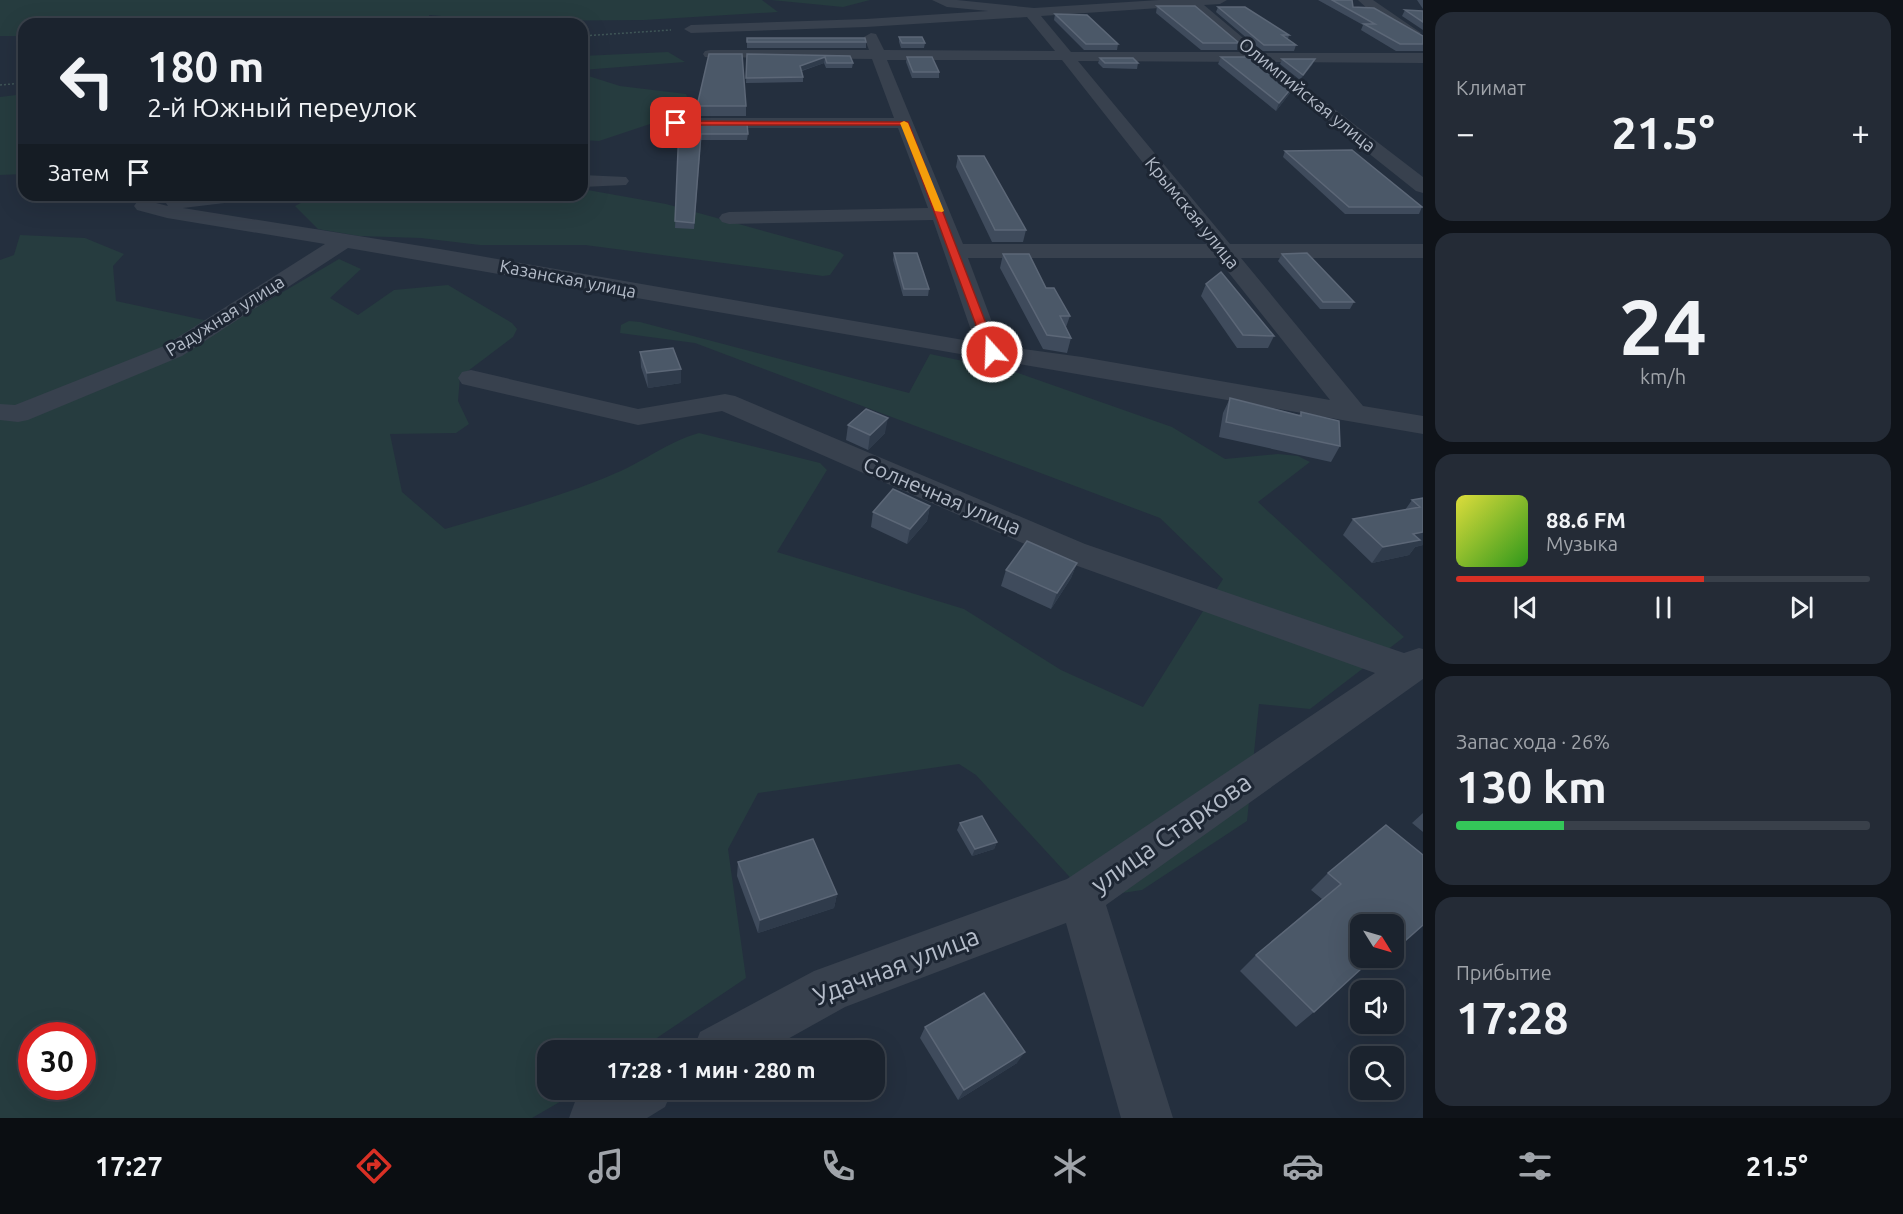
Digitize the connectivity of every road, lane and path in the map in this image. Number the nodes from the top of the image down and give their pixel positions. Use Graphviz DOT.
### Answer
graph roads {
  1 [pos="939,0"];
  2 [pos="1220,0"];
  3 [pos="1191,2"];
  4 [pos="1370,5"];
  5 [pos="1030,11"];
  6 [pos="1407,12"];
  7 [pos="866,23"];
  8 [pos="691,29"];
  9 [pos="588,36"];
  10 [pos="1423,39"];
  11 [pos="710,54"];
  12 [pos="878,55"];
  13 [pos="1255,55"];
  14 [pos="1067,56"];
  15 [pos="1423,58"];
  16 [pos="18,83"];
  17 [pos="0,85"];
  18 [pos="676,123"];
  19 [pos="905,123"];
  20 [pos="588,181"];
  21 [pos="619,181"];
  22 [pos="1423,187"];
  23 [pos="188,201"];
  24 [pos="940,214"];
  25 [pos="729,218"];
  26 [pos="344,241"];
  27 [pos="1223,251"];
  28 [pos="1423,251"];
  29 [pos="955,252"];
  30 [pos="992,352"];
  31 [pos="471,378"];
  32 [pos="0,412"];
  33 [pos="1355,414"];
  34 [pos="1423,425"];
  35 [pos="1414,664"];
  36 [pos="1081,896"];
  37 [pos="736,1040"];
  38 [pos="627,1100"];
  39 [pos="595,1118"];
  40 [pos="1147,1118"];
  1 -- 5 [label="street"];
  2 -- 3 [label="street"];
  3 -- 5 [label="street"];
  3 -- 13 [label="street, Олимпийская улица"];
  4 -- 6 [label="street"];
  4 -- 10 [label="street"];
  5 -- 7 [label="street"];
  5 -- 14 [label="street, Крымская улица"];
  7 -- 8 [label="street"];
  7 -- 12 [label="street"];
  8 -- 9 [label="path"];
  11 -- 12 [label="street"];
  12 -- 14 [label="street"];
  12 -- 19 [label="street"];
  13 -- 14 [label="street"];
  13 -- 15 [label="street"];
  13 -- 22 [label="street, Олимпийская улица"];
  14 -- 27 [label="street, Крымская улица"];
  16 -- 17 [label="path"];
  18 -- 19 [label="street"];
  19 -- 24 [label="street"];
  20 -- 21 [label="street"];
  23 -- 26 [label="street, Казанская улица"];
  24 -- 25 [label="street"];
  24 -- 29 [label="street"];
  26 -- 30 [label="street, Казанская улица"];
  26 -- 32 [label="street, Радужная улица"];
  27 -- 28 [label="street"];
  27 -- 29 [label="street"];
  27 -- 33 [label="street, Крымская улица"];
  29 -- 30 [label="street"];
  30 -- 33 [label="street, Казанская улица"];
  31 -- 35 [label="street, Солнечная улица"];
  33 -- 34 [label="street, Казанская улица"];
  35 -- 36 [label="street, улица Старкова"];
  36 -- 37 [label="street, Удачная улица"];
  36 -- 40 [label="street, улица Старкова"];
  38 -- 39 [label="street"];
}
